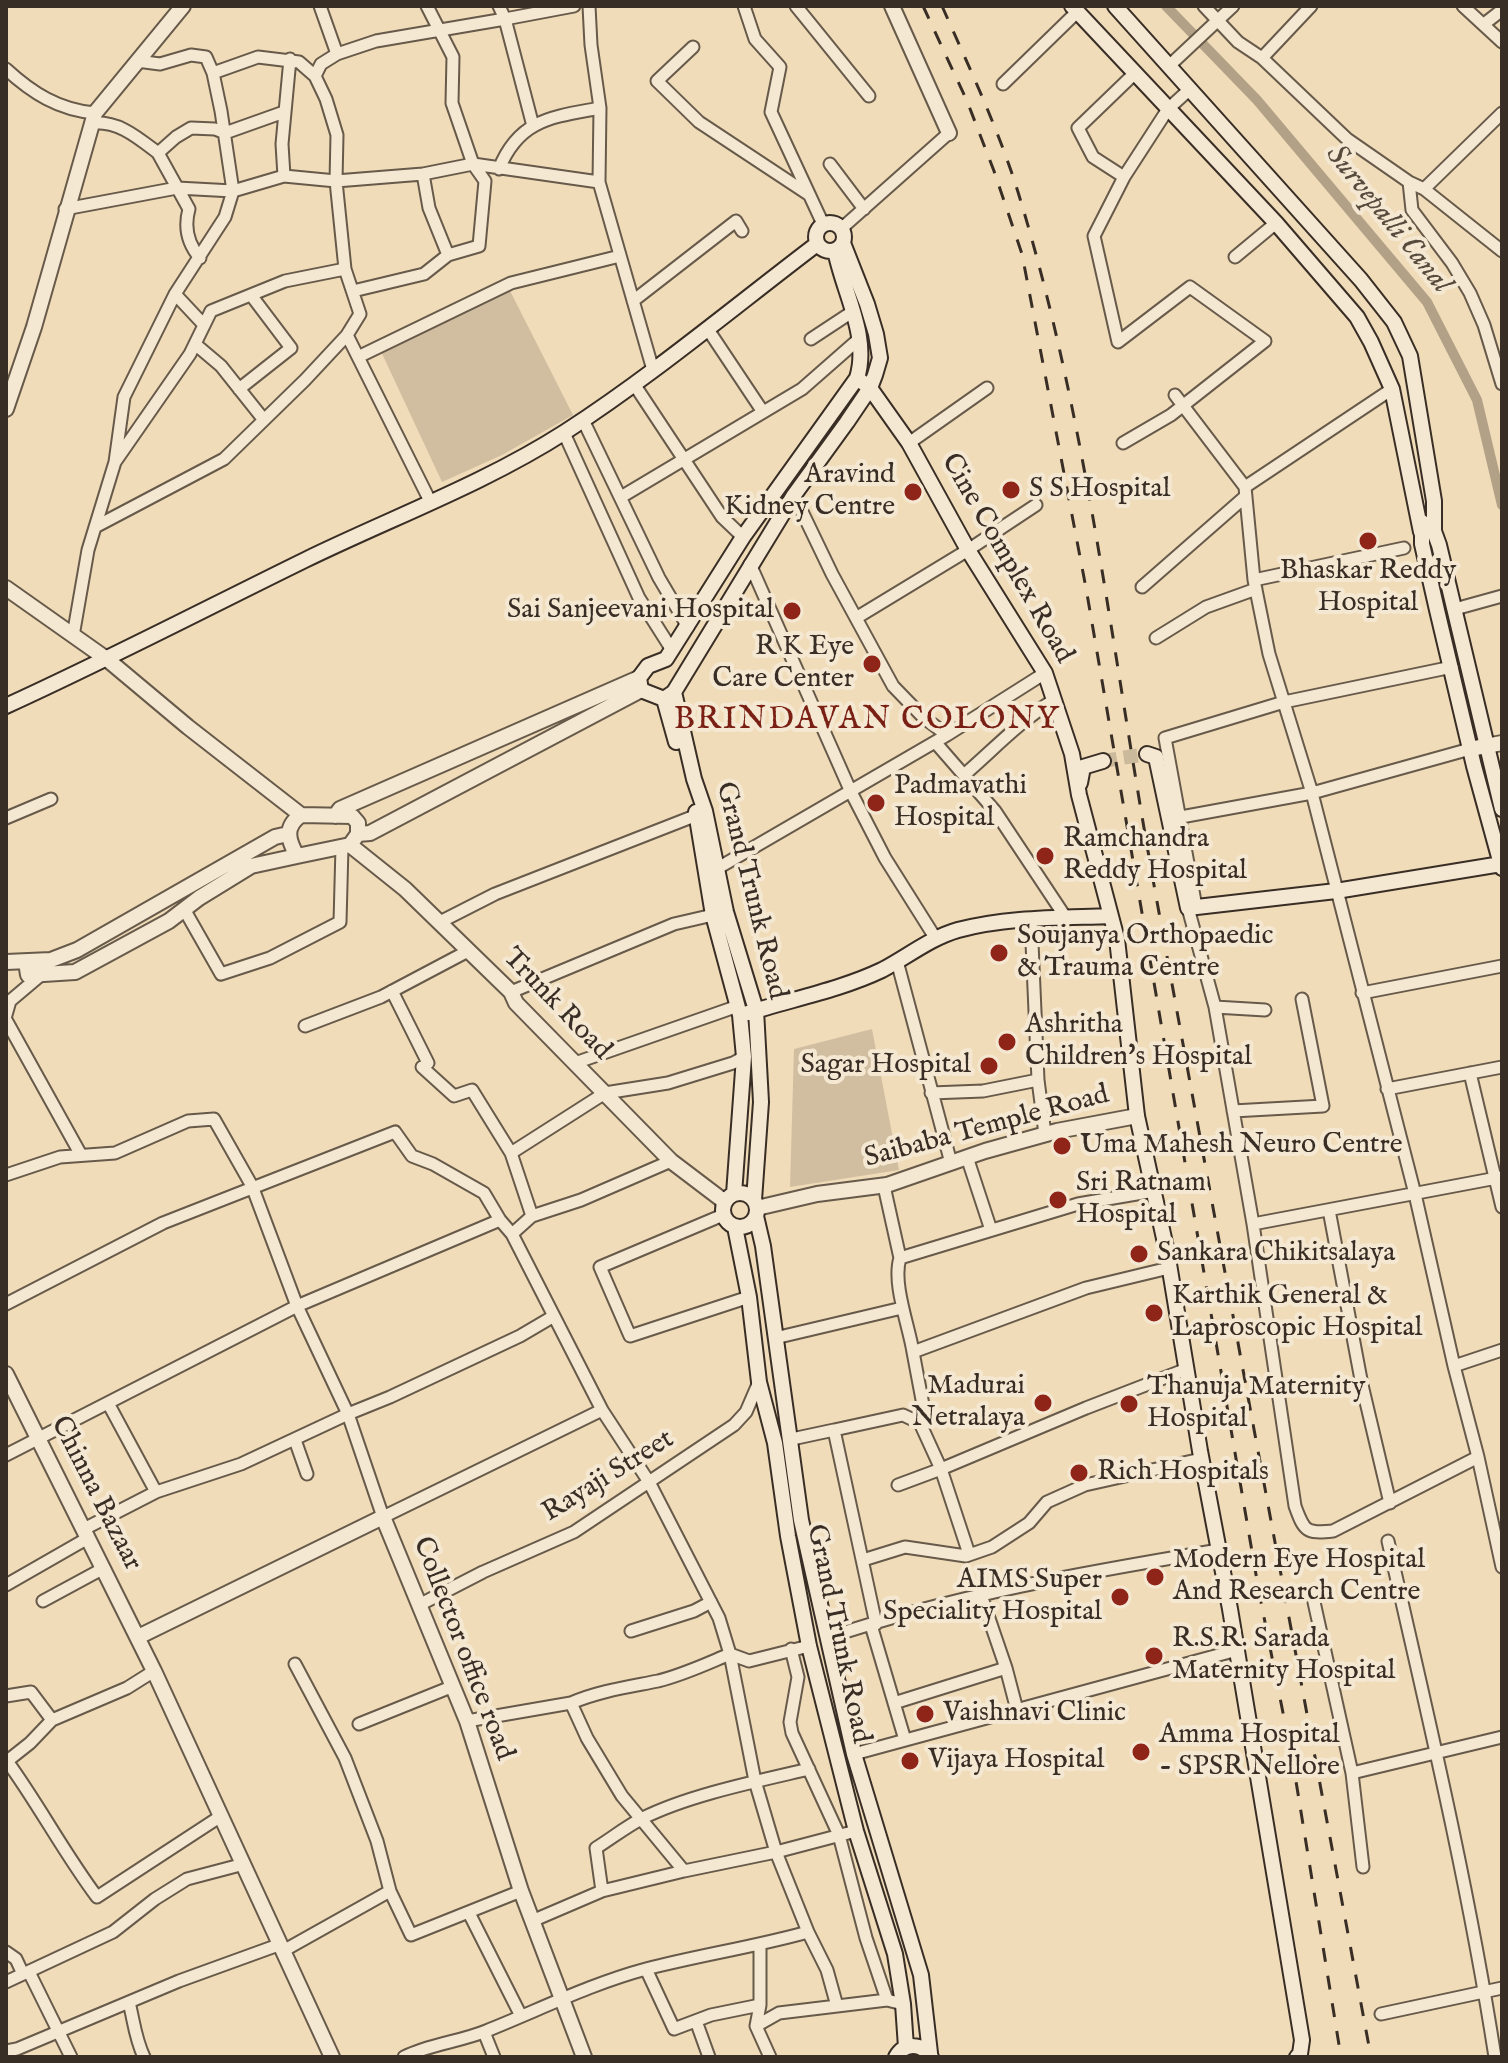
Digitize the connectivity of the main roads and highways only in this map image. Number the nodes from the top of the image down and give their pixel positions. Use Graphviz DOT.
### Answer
graph roads {
  1 [pos="183,6"];
  2 [pos="892,6"];
  3 [pos="1119,7"];
  4 [pos="1074,9"];
  5 [pos="949,133"];
  6 [pos="840,240"];
  7 [pos="817,244"];
  8 [pos="857,378"];
  9 [pos="870,388"];
  10 [pos="6,409"];
  11 [pos="1423,504"];
  12 [pos="1428,531"];
  13 [pos="6,588"];
  14 [pos="669,654"];
  15 [pos="108,660"];
  16 [pos="640,684"];
  17 [pos="672,691"];
  18 [pos="6,706"];
  19 [pos="1502,743"];
  20 [pos="1486,746"];
  21 [pos="1470,749"];
  22 [pos="1147,754"];
  23 [pos="1103,761"];
  24 [pos="1079,795"];
  25 [pos="1502,809"];
  26 [pos="301,815"];
  27 [pos="335,816"];
  28 [pos="288,834"];
  29 [pos="350,842"];
  30 [pos="297,856"];
  31 [pos="1502,866"];
  32 [pos="1110,916"];
  33 [pos="6,962"];
  34 [pos="26,962"];
  35 [pos="739,1010"];
  36 [pos="756,1010"];
  37 [pos="1137,1116"];
  38 [pos="727,1203"];
  39 [pos="755,1208"];
  40 [pos="735,1227"];
  41 [pos="6,1374"];
  42 [pos="138,1637"];
  43 [pos="901,2052"];
  44 [pos="930,2055"];
  45 [pos="332,2057"];
  46 [pos="584,2057"];
  47 [pos="1297,2057"];
  1 -- 10 [label="main road"];
  2 -- 5 [label="main road"];
  3 -- 12 [label="main road"];
  4 -- 12 [label="main road"];
  6 -- 7 [label="main road"];
  6 -- 7 [label="main road"];
  6 -- 8 [label="main road"];
  6 -- 9 [label="main road"];
  7 -- 15 [label="main road"];
  8 -- 9 [label="main road, Cine Complex Road"];
  8 -- 14 [label="main road"];
  9 -- 17 [label="main road"];
  9 -- 24 [label="main road, Cine Complex Road"];
  11 -- 12 [label="main road"];
  12 -- 20 [label="main road"];
  12 -- 21 [label="main road"];
  13 -- 15 [label="main road"];
  14 -- 16 [label="main road"];
  14 -- 17 [label="main road"];
  15 -- 18 [label="main road"];
  15 -- 26 [label="main road"];
  16 -- 17 [label="main road"];
  16 -- 27 [label="main road"];
  16 -- 29 [label="main road"];
  17 -- 35 [label="main road"];
  17 -- 36 [label="main road, Grand Trunk Road"];
  19 -- 20 [label="main road"];
  20 -- 21 [label="main road"];
  20 -- 25 [label="main road"];
  21 -- 31 [label="main road"];
  22 -- 31 [label="main road"];
  23 -- 24 [label="main road"];
  24 -- 32 [label="main road, Cine Complex Road"];
  26 -- 27 [label="main road"];
  26 -- 28 [label="main road"];
  27 -- 29 [label="main road, Trunk Road"];
  28 -- 30 [label="main road"];
  28 -- 34 [label="main road"];
  29 -- 30 [label="main road"];
  29 -- 38 [label="main road, Trunk Road"];
  30 -- 34 [label="main road"];
  32 -- 36 [label="main road"];
  32 -- 37 [label="main road, Cine Complex Road"];
  33 -- 34 [label="main road"];
  35 -- 36 [label="main road"];
  35 -- 38 [label="main road"];
  36 -- 39 [label="main road, Grand Trunk Road"];
  37 -- 39 [label="main road, Saibaba Temple Road"];
  37 -- 47 [label="main road, Cine Complex Road"];
  38 -- 39 [label="main road"];
  38 -- 40 [label="main road"];
  39 -- 40 [label="main road"];
  39 -- 44 [label="main road, Grand Trunk Road"];
  40 -- 43 [label="main road, Grand Trunk Road"];
  41 -- 42 [label="main road, Chinna Bazaar"];
  42 -- 45 [label="main road, Chinna Bazaar"];
  42 -- 46 [label="main road, Collector office road"];
  43 -- 44 [label="main road"];
}
